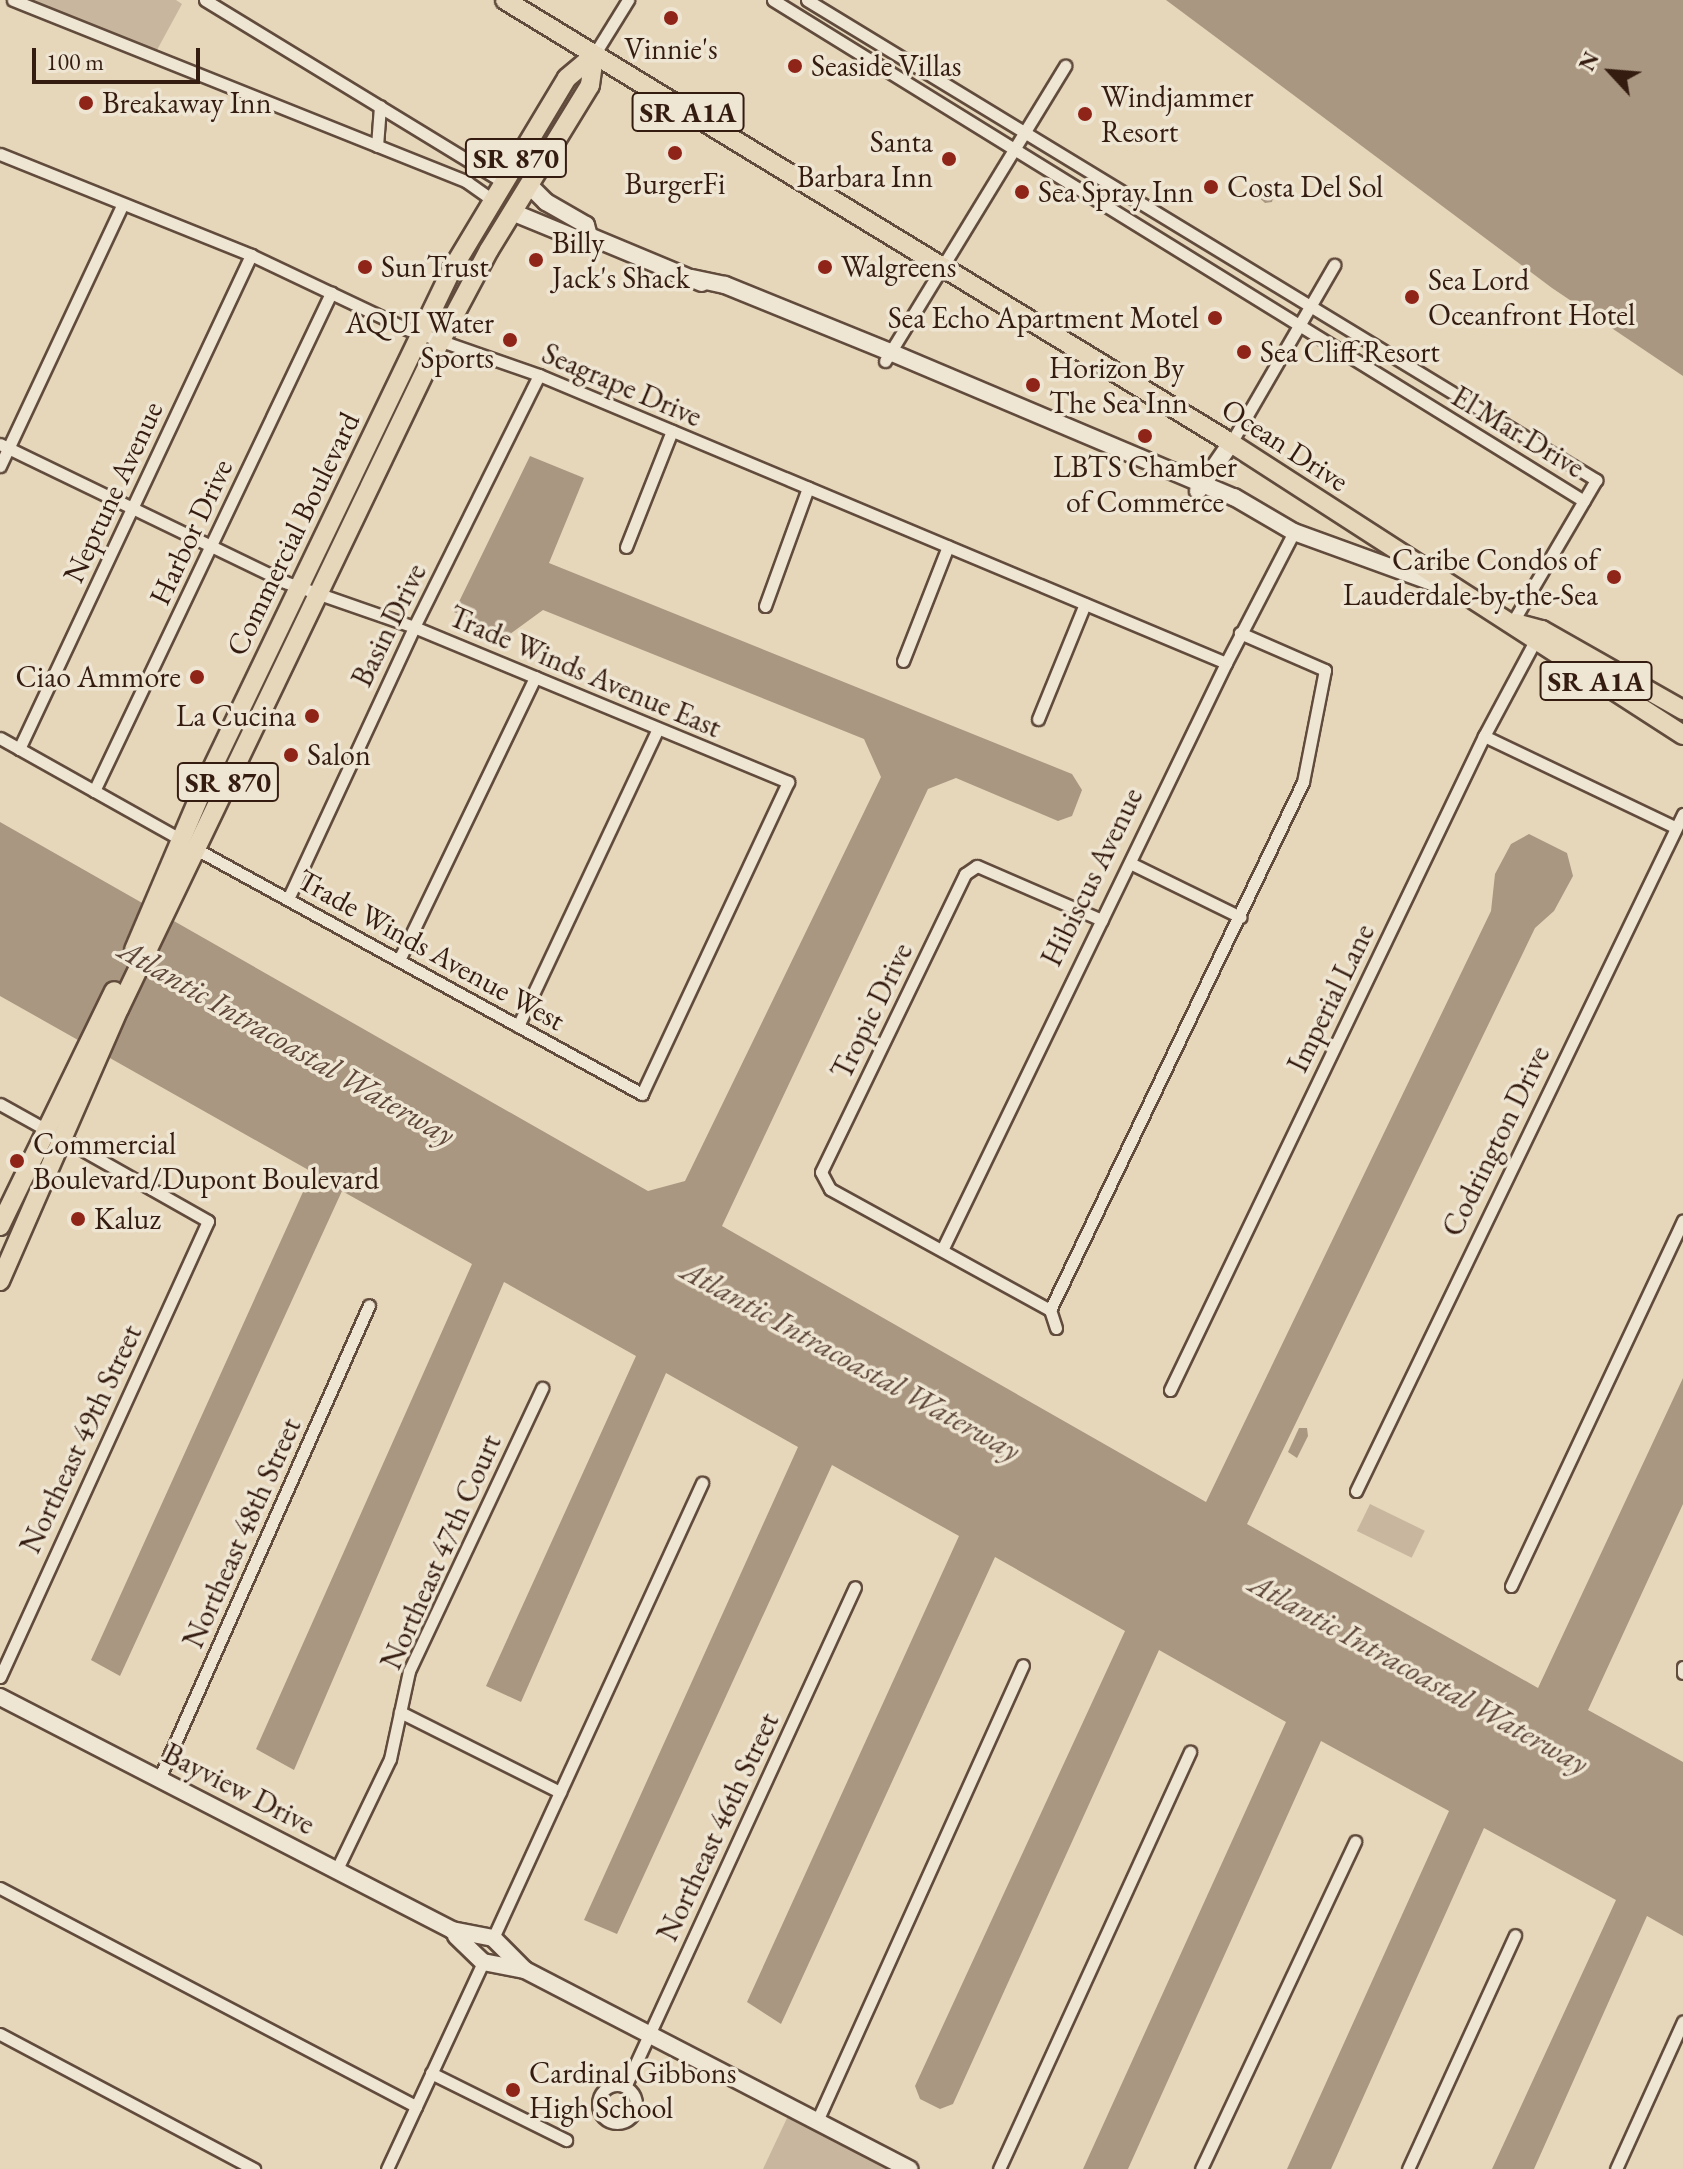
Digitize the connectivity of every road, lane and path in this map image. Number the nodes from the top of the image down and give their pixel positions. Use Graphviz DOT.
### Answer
graph roads {
  1 [pos="13,0"];
  2 [pos="205,0"];
  3 [pos="505,0"];
  4 [pos="628,0"];
  5 [pos="773,0"];
  6 [pos="807,0"];
  7 [pos="594,55"];
  8 [pos="1065,66"];
  9 [pos="380,106"];
  10 [pos="1025,131"];
  11 [pos="383,148"];
  12 [pos="1013,150"];
  13 [pos="0,154"];
  14 [pos="467,157"];
  15 [pos="460,179"];
  16 [pos="502,181"];
  17 [pos="529,185"];
  18 [pos="491,199"];
  19 [pos="123,204"];
  20 [pos="512,212"];
  21 [pos="589,236"];
  22 [pos="251,255"];
  23 [pos="1334,265"];
  24 [pos="942,267"];
  25 [pos="331,293"];
  26 [pos="1311,305"];
  27 [pos="1299,326"];
  28 [pos="421,333"];
  29 [pos="442,339"];
  30 [pos="888,357"];
  31 [pos="539,375"];
  32 [pos="672,431"];
  33 [pos="1231,443"];
  34 [pos="4,446"];
  35 [pos="1218,461"];
  36 [pos="0,466"];
  37 [pos="1175,470"];
  38 [pos="1200,487"];
  39 [pos="808,488"];
  40 [pos="1584,501"];
  41 [pos="131,508"];
  42 [pos="1294,532"];
  43 [pos="948,546"];
  44 [pos="210,547"];
  45 [pos="626,547"];
  46 [pos="299,586"];
  47 [pos="319,592"];
  48 [pos="1458,592"];
  49 [pos="1085,604"];
  50 [pos="765,606"];
  51 [pos="1512,623"];
  52 [pos="414,627"];
  53 [pos="1240,633"];
  54 [pos="1538,636"];
  55 [pos="903,661"];
  56 [pos="1226,663"];
  57 [pos="535,677"];
  58 [pos="1683,710"];
  59 [pos="1038,719"];
  60 [pos="658,729"];
  61 [pos="1683,735"];
  62 [pos="1484,736"];
  63 [pos="0,738"];
  64 [pos="19,749"];
  65 [pos="94,791"];
  66 [pos="1683,814"];
  67 [pos="1673,826"];
  68 [pos="188,844"];
  69 [pos="1130,863"];
  70 [pos="288,899"];
  71 [pos="1240,917"];
  72 [pos="1102,920"];
  73 [pos="399,960"];
  74 [pos="518,1026"];
  75 [pos="88,1064"];
  76 [pos="642,1094"];
  77 [pos="0,1104"];
  78 [pos="45,1129"];
  79 [pos="63,1139"];
  80 [pos="51,1172"];
  81 [pos="1683,1220"];
  82 [pos="0,1226"];
  83 [pos="943,1248"];
  84 [pos="0,1281"];
  85 [pos="369,1305"];
  86 [pos="1050,1310"];
  87 [pos="1056,1328"];
  88 [pos="542,1388"];
  89 [pos="1170,1390"];
  90 [pos="702,1483"];
  91 [pos="1356,1491"];
  92 [pos="1511,1586"];
  93 [pos="855,1587"];
  94 [pos="1023,1665"];
  95 [pos="1683,1667"];
  96 [pos="1683,1673"];
  97 [pos="0,1677"];
  98 [pos="0,1697"];
  99 [pos="400,1712"];
  100 [pos="1190,1752"];
  101 [pos="159,1779"];
  102 [pos="560,1792"];
  103 [pos="1355,1841"];
  104 [pos="336,1871"];
  105 [pos="0,1888"];
  106 [pos="1515,1935"];
  107 [pos="487,1950"];
  108 [pos="1683,2021"];
  109 [pos="0,2034"];
  110 [pos="650,2034"];
  111 [pos="431,2073"];
  112 [pos="625,2087"];
  113 [pos="416,2106"];
  114 [pos="817,2121"];
  115 [pos="566,2140"];
  116 [pos="254,2169"];
  117 [pos="387,2169"];
  118 [pos="909,2169"];
  119 [pos="999,2169"];
  120 [pos="1201,2169"];
  121 [pos="1408,2169"];
  122 [pos="1616,2169"];
  1 -- 11 [label="street"];
  2 -- 9 [label="street"];
  3 -- 7 [label="main road, Ocean Drive / SR A1A"];
  4 -- 7 [label="street, Commercial Boulevard"];
  5 -- 12 [label="street, El Mar Drive"];
  6 -- 10 [label="street, El Mar Drive"];
  7 -- 16 [label="main road, Commercial Boulevard / SR 870"];
  7 -- 17 [label="main road, Commercial Boulevard / SR 870"];
  7 -- 24 [label="main road, Ocean Drive / SR A1A"];
  8 -- 10 [label="street"];
  9 -- 11 [label="street"];
  9 -- 14 [label="street"];
  10 -- 12 [label="street"];
  10 -- 26 [label="street, El Mar Drive"];
  11 -- 15 [label="street"];
  12 -- 24 [label="street"];
  12 -- 27 [label="street, El Mar Drive"];
  13 -- 19 [label="street, Seagrape Drive"];
  14 -- 15 [label="street"];
  14 -- 16 [label="street"];
  15 -- 18 [label="street"];
  16 -- 18 [label="main road, Commercial Boulevard / SR 870"];
  16 -- 20 [label="main road"];
  17 -- 20 [label="main road, Commercial Boulevard / SR 870"];
  17 -- 21 [label="street"];
  18 -- 28 [label="main road, Commercial Boulevard / SR 870"];
  19 -- 22 [label="street, Seagrape Drive"];
  19 -- 34 [label="street"];
  20 -- 21 [label="street"];
  20 -- 29 [label="main road, Commercial Boulevard / SR 870"];
  21 -- 30 [label="street"];
  22 -- 25 [label="street, Seagrape Drive"];
  22 -- 41 [label="street, Neptune Avenue"];
  23 -- 26 [label="street"];
  24 -- 30 [label="street"];
  24 -- 33 [label="main road, Ocean Drive / SR A1A"];
  25 -- 28 [label="street, Seagrape Drive"];
  25 -- 44 [label="street, Harbor Drive"];
  26 -- 27 [label="street"];
  26 -- 40 [label="street, El Mar Drive"];
  27 -- 33 [label="street"];
  27 -- 40 [label="street, El Mar Drive"];
  28 -- 29 [label="street, Seagrape Drive"];
  28 -- 46 [label="main road, Commercial Boulevard / SR 870"];
  29 -- 31 [label="street, Seagrape Drive"];
  29 -- 47 [label="main road, Commercial Boulevard / SR 870"];
  30 -- 37 [label="street"];
  30 -- 38 [label="street"];
  31 -- 32 [label="street, Seagrape Drive"];
  31 -- 52 [label="street, Basin Drive"];
  32 -- 39 [label="street, Seagrape Drive"];
  32 -- 45 [label="street"];
  33 -- 35 [label="street"];
  33 -- 48 [label="main road, Ocean Drive / SR A1A"];
  34 -- 36 [label="street"];
  34 -- 41 [label="street"];
  35 -- 37 [label="street"];
  35 -- 38 [label="street"];
  37 -- 38 [label="street"];
  38 -- 42 [label="street"];
  39 -- 43 [label="street, Seagrape Drive"];
  39 -- 50 [label="street"];
  40 -- 51 [label="street"];
  41 -- 44 [label="street"];
  41 -- 64 [label="street, Neptune Avenue"];
  42 -- 48 [label="street"];
  42 -- 53 [label="street, Hibiscus Avenue"];
  43 -- 49 [label="street, Seagrape Drive"];
  43 -- 55 [label="street"];
  44 -- 46 [label="street, Trade Winds Avenue East"];
  44 -- 65 [label="street, Harbor Drive"];
  46 -- 47 [label="street, Trade Winds Avenue East"];
  46 -- 68 [label="main road, Commercial Boulevard / SR 870"];
  47 -- 52 [label="street, Trade Winds Avenue East"];
  47 -- 68 [label="main road, Commercial Boulevard / SR 870"];
  48 -- 51 [label="main road, SR A1A"];
  49 -- 56 [label="street, Seagrape Drive"];
  49 -- 59 [label="street"];
  51 -- 54 [label="main road, SR A1A"];
  52 -- 57 [label="street, Trade Winds Avenue East"];
  52 -- 70 [label="street, Basin Drive"];
  53 -- 56 [label="street, Hibiscus Avenue"];
  53 -- 71 [label="street"];
  54 -- 58 [label="main road, SR A1A"];
  54 -- 61 [label="main road, SR A1A"];
  54 -- 62 [label="street, Imperial Lane"];
  56 -- 69 [label="street, Hibiscus Avenue"];
  57 -- 60 [label="street, Trade Winds Avenue East"];
  57 -- 73 [label="street"];
  60 -- 74 [label="street"];
  60 -- 76 [label="street, Trade Winds Avenue East"];
  62 -- 67 [label="street"];
  62 -- 89 [label="street, Imperial Lane"];
  63 -- 64 [label="street, Trade Winds Avenue West"];
  64 -- 65 [label="street, Trade Winds Avenue West"];
  65 -- 68 [label="street, Trade Winds Avenue West"];
  66 -- 67 [label="street, Codrington Drive"];
  67 -- 91 [label="street, Codrington Drive"];
  68 -- 70 [label="street, Trade Winds Avenue West"];
  68 -- 75 [label="main road, Commercial Boulevard / SR 870"];
  69 -- 71 [label="street"];
  69 -- 72 [label="street, Hibiscus Avenue"];
  70 -- 73 [label="street, Trade Winds Avenue West"];
  71 -- 86 [label="street"];
  72 -- 83 [label="street, Hibiscus Avenue"];
  72 -- 83 [label="street, Tropic Drive"];
  73 -- 74 [label="street, Trade Winds Avenue West"];
  74 -- 76 [label="street, Trade Winds Avenue West"];
  75 -- 78 [label="main road, SR 870"];
  75 -- 79 [label="main road, SR 870"];
  77 -- 78 [label="street"];
  78 -- 80 [label="main road"];
  78 -- 82 [label="main road, SR 870"];
  79 -- 80 [label="main road, SR 870"];
  79 -- 97 [label="street, Northeast 49th Street"];
  80 -- 84 [label="main road, SR 870"];
  81 -- 92 [label="street"];
  83 -- 86 [label="street"];
  85 -- 101 [label="street, Northeast 48th Street"];
  86 -- 87 [label="street"];
  88 -- 99 [label="street, Northeast 47th Court"];
  90 -- 102 [label="street"];
  93 -- 110 [label="street, Northeast 46th Street"];
  94 -- 114 [label="street"];
  95 -- 96 [label="street"];
  98 -- 101 [label="street, Bayview Drive"];
  99 -- 102 [label="street"];
  99 -- 104 [label="street, Northeast 47th Court"];
  100 -- 119 [label="street"];
  101 -- 104 [label="street, Bayview Drive"];
  102 -- 107 [label="street"];
  103 -- 120 [label="street"];
  104 -- 107 [label="street, Bayview Drive"];
  105 -- 113 [label="street"];
  106 -- 121 [label="street"];
  107 -- 110 [label="street, Bayview Drive"];
  107 -- 111 [label="street"];
  108 -- 122 [label="street"];
  109 -- 116 [label="street"];
  110 -- 112 [label="street, Northeast 46th Street"];
  110 -- 114 [label="street, Bayview Drive"];
  111 -- 113 [label="street"];
  111 -- 115 [label="street"];
  113 -- 117 [label="street"];
  114 -- 118 [label="street, Bayview Drive"];
}
